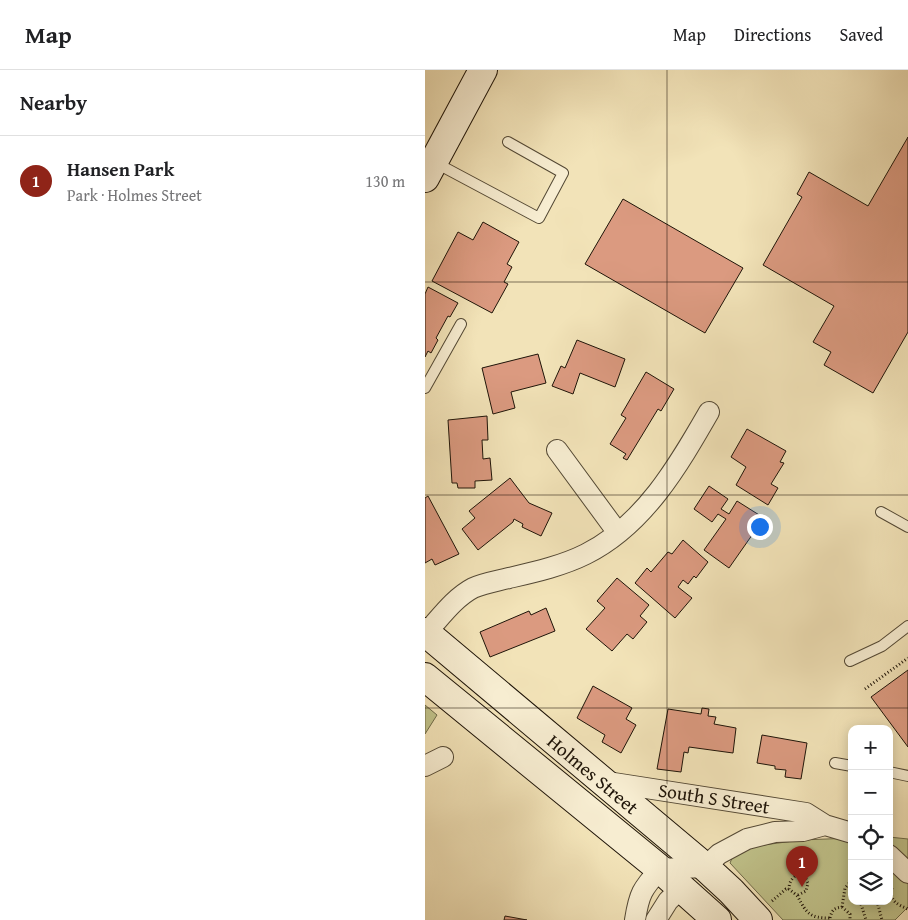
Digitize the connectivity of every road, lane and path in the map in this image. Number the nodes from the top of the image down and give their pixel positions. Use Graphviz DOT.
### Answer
graph roads {
  1 [pos="483,70"];
  2 [pos="508,142"];
  3 [pos="429,169"];
  4 [pos="461,324"];
  5 [pos="425,388"];
  6 [pos="709,412"];
  7 [pos="557,450"];
  8 [pos="881,512"];
  9 [pos="908,527"];
  10 [pos="618,533"];
  11 [pos="908,626"];
  12 [pos="425,633"];
  13 [pos="908,658"];
  14 [pos="850,660"];
  15 [pos="425,677"];
  16 [pos="865,689"];
  17 [pos="835,763"];
  18 [pos="848,765"];
  19 [pos="893,773"];
  20 [pos="908,776"];
  21 [pos="600,780"];
  22 [pos="825,825"];
  23 [pos="848,832"];
  24 [pos="807,848"];
  25 [pos="893,859"];
  26 [pos="705,867"];
  27 [pos="660,869"];
  28 [pos="908,873"];
  29 [pos="805,878"];
  30 [pos="848,885"];
  31 [pos="681,888"];
  32 [pos="789,889"];
  33 [pos="797,895"];
  34 [pos="893,900"];
  35 [pos="861,905"];
  36 [pos="878,905"];
  37 [pos="842,907"];
  38 [pos="908,909"];
  39 [pos="763,912"];
  40 [pos="830,919"];
  41 [pos="635,920"];
  42 [pos="656,920"];
  43 [pos="717,920"];
  44 [pos="850,920"];
  45 [pos="866,920"];
  46 [pos="882,920"];
  1 -- 3 [label="main road"];
  2 -- 3 [label="lane"];
  4 -- 5 [label="lane"];
  6 -- 10 [label="street"];
  7 -- 10 [label="street"];
  8 -- 9 [label="lane"];
  10 -- 12 [label="street"];
  11 -- 14 [label="lane"];
  12 -- 21 [label="main road, Holmes Street"];
  13 -- 16 [label="path"];
  15 -- 27 [label="main road, Holmes Street"];
  17 -- 18 [label="lane"];
  19 -- 20 [label="lane"];
  21 -- 22 [label="street, South S Street"];
  21 -- 26 [label="main road, Holmes Street"];
  22 -- 23 [label="street, South S Street"];
  22 -- 26 [label="street, South S Street"];
  24 -- 29 [label="path"];
  25 -- 28 [label="street"];
  26 -- 27 [label="street"];
  26 -- 39 [label="main road, Holmes Street"];
  27 -- 31 [label="main road, Holmes Street"];
  27 -- 41 [label="street"];
  29 -- 32 [label="path"];
  29 -- 33 [label="path"];
  30 -- 37 [label="path"];
  31 -- 42 [label="street"];
  31 -- 43 [label="main road, Holmes Street"];
  32 -- 33 [label="path"];
  32 -- 39 [label="path"];
  33 -- 40 [label="path"];
  34 -- 38 [label="path"];
  35 -- 45 [label="path"];
  36 -- 46 [label="path"];
  37 -- 40 [label="path"];
  37 -- 44 [label="path"];
}
